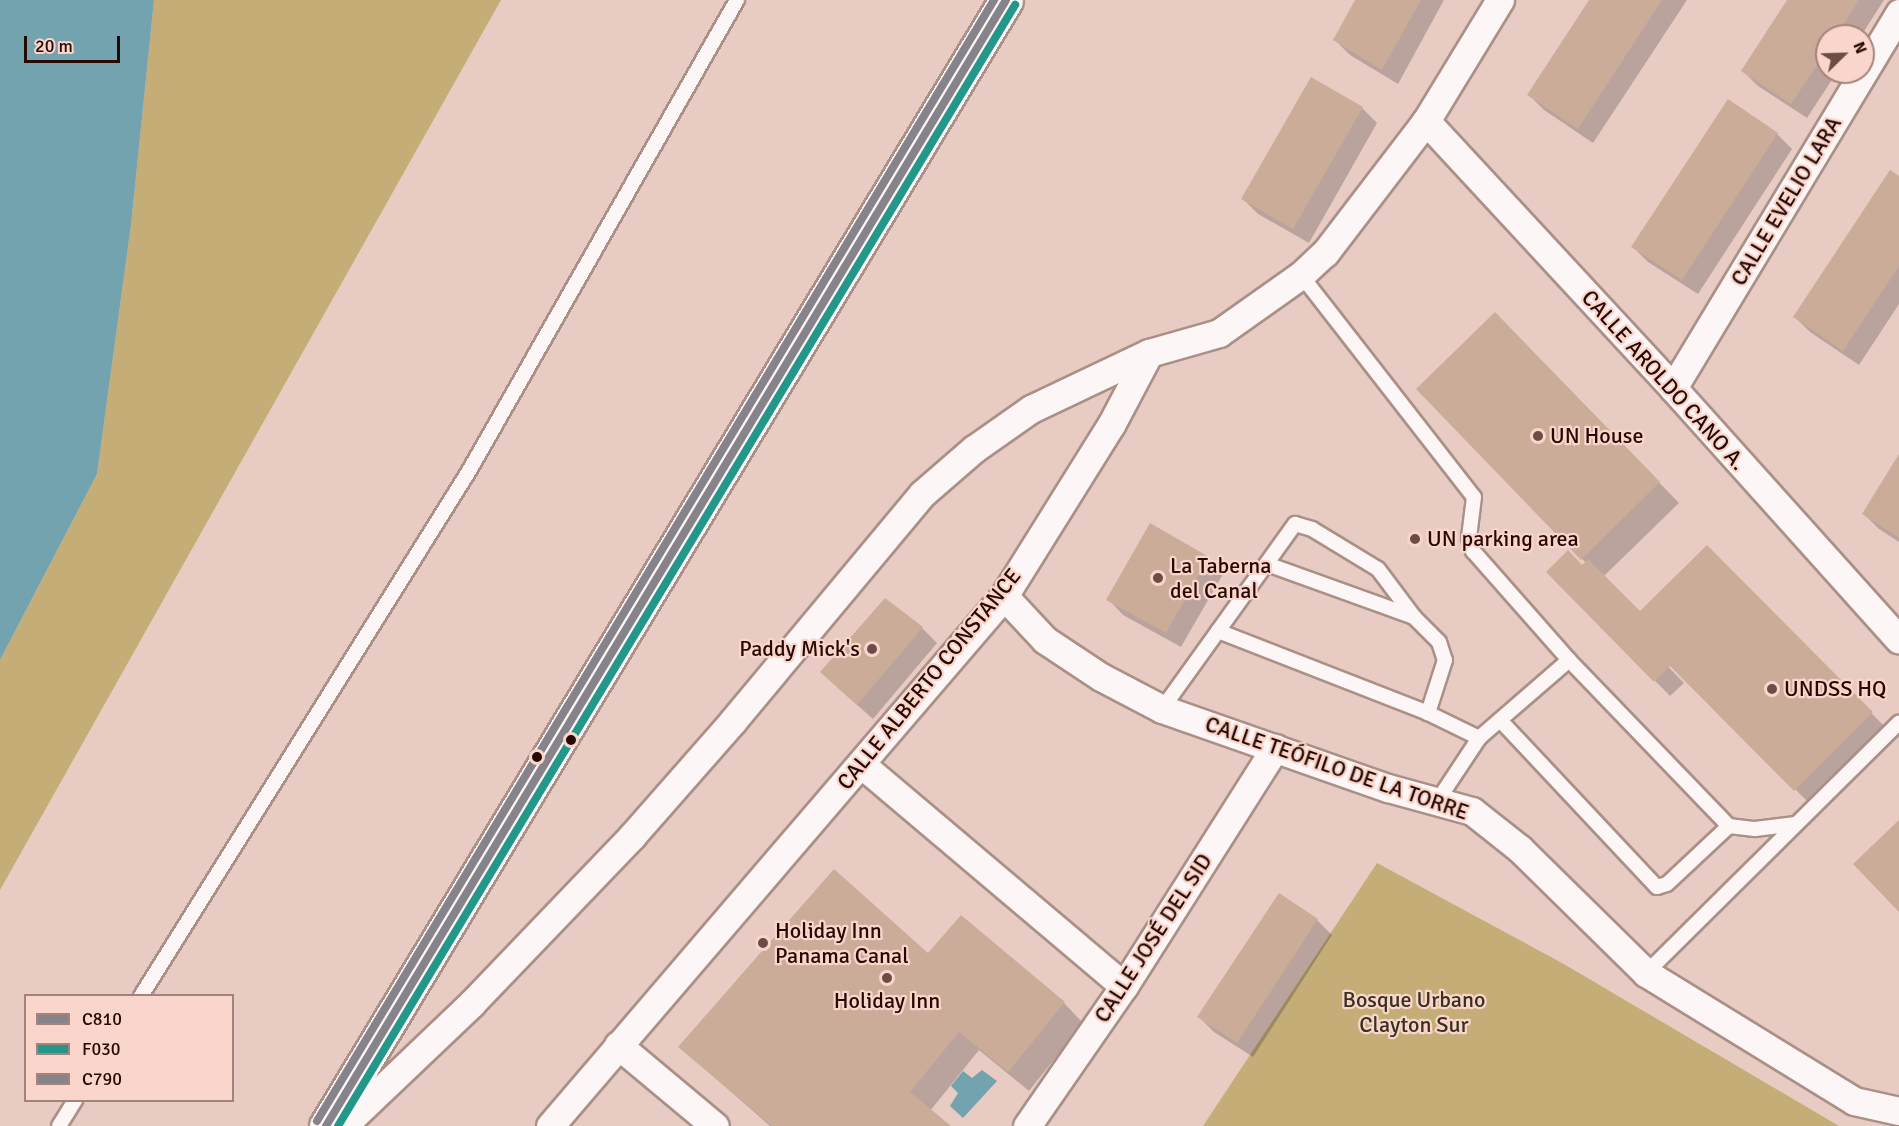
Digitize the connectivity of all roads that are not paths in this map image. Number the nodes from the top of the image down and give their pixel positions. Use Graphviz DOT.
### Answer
graph roads {
  1 [pos="738,0"];
  2 [pos="1006,0"];
  3 [pos="1500,0"];
  4 [pos="1899,13"];
  5 [pos="1426,121"];
  6 [pos="1301,275"];
  7 [pos="1149,353"];
  8 [pos="1672,388"];
  9 [pos="1266,564"];
  10 [pos="1004,596"];
  11 [pos="1414,616"];
  12 [pos="1218,631"];
  13 [pos="1899,640"];
  14 [pos="1569,660"];
  15 [pos="1162,709"];
  16 [pos="1428,713"];
  17 [pos="1500,720"];
  18 [pos="1899,723"];
  19 [pos="1479,738"];
  20 [pos="1275,748"];
  21 [pos="861,764"];
  22 [pos="1438,800"];
  23 [pos="1796,824"];
  24 [pos="1729,826"];
  25 [pos="1646,973"];
  26 [pos="1124,986"];
  27 [pos="142,994"];
  28 [pos="618,1046"];
  29 [pos="74,1102"];
  30 [pos="1899,1111"];
  31 [pos="59,1126"];
  32 [pos="326,1126"];
  33 [pos="343,1126"];
  34 [pos="550,1126"];
  35 [pos="715,1126"];
  36 [pos="1027,1126"];
  1 -- 27 [label="lane"];
  2 -- 32 [label="main road"];
  3 -- 5 [label="street"];
  4 -- 8 [label="street, CALLE EVELIO LARA"];
  5 -- 6 [label="street"];
  5 -- 8 [label="street, CALLE AROLDO CANO A."];
  6 -- 7 [label="street"];
  6 -- 14 [label="lane"];
  7 -- 10 [label="street, CALLE ALBERTO CONSTANCE"];
  7 -- 33 [label="street"];
  8 -- 13 [label="street, CALLE AROLDO CANO A."];
  9 -- 11 [label="lane"];
  9 -- 11 [label="lane"];
  9 -- 12 [label="lane"];
  10 -- 15 [label="street, CALLE TEÓFILO DE LA TORRE"];
  10 -- 21 [label="street, CALLE ALBERTO CONSTANCE"];
  11 -- 16 [label="lane"];
  12 -- 15 [label="lane"];
  12 -- 16 [label="lane"];
  14 -- 17 [label="lane"];
  14 -- 24 [label="lane"];
  15 -- 20 [label="street, CALLE TEÓFILO DE LA TORRE"];
  16 -- 19 [label="lane"];
  17 -- 19 [label="lane"];
  17 -- 24 [label="lane"];
  18 -- 23 [label="lane"];
  19 -- 22 [label="lane"];
  20 -- 22 [label="street, CALLE TEÓFILO DE LA TORRE"];
  20 -- 26 [label="street, CALLE JOSÉ DEL SID"];
  21 -- 26 [label="street"];
  21 -- 28 [label="street, CALLE ALBERTO CONSTANCE"];
  22 -- 25 [label="street, CALLE TEÓFILO DE LA TORRE"];
  23 -- 24 [label="lane"];
  23 -- 25 [label="lane"];
  25 -- 30 [label="street, CALLE TEÓFILO DE LA TORRE"];
  26 -- 36 [label="street, CALLE JOSÉ DEL SID"];
  28 -- 34 [label="street, CALLE ALBERTO CONSTANCE"];
  28 -- 35 [label="street"];
  29 -- 31 [label="lane"];
}
